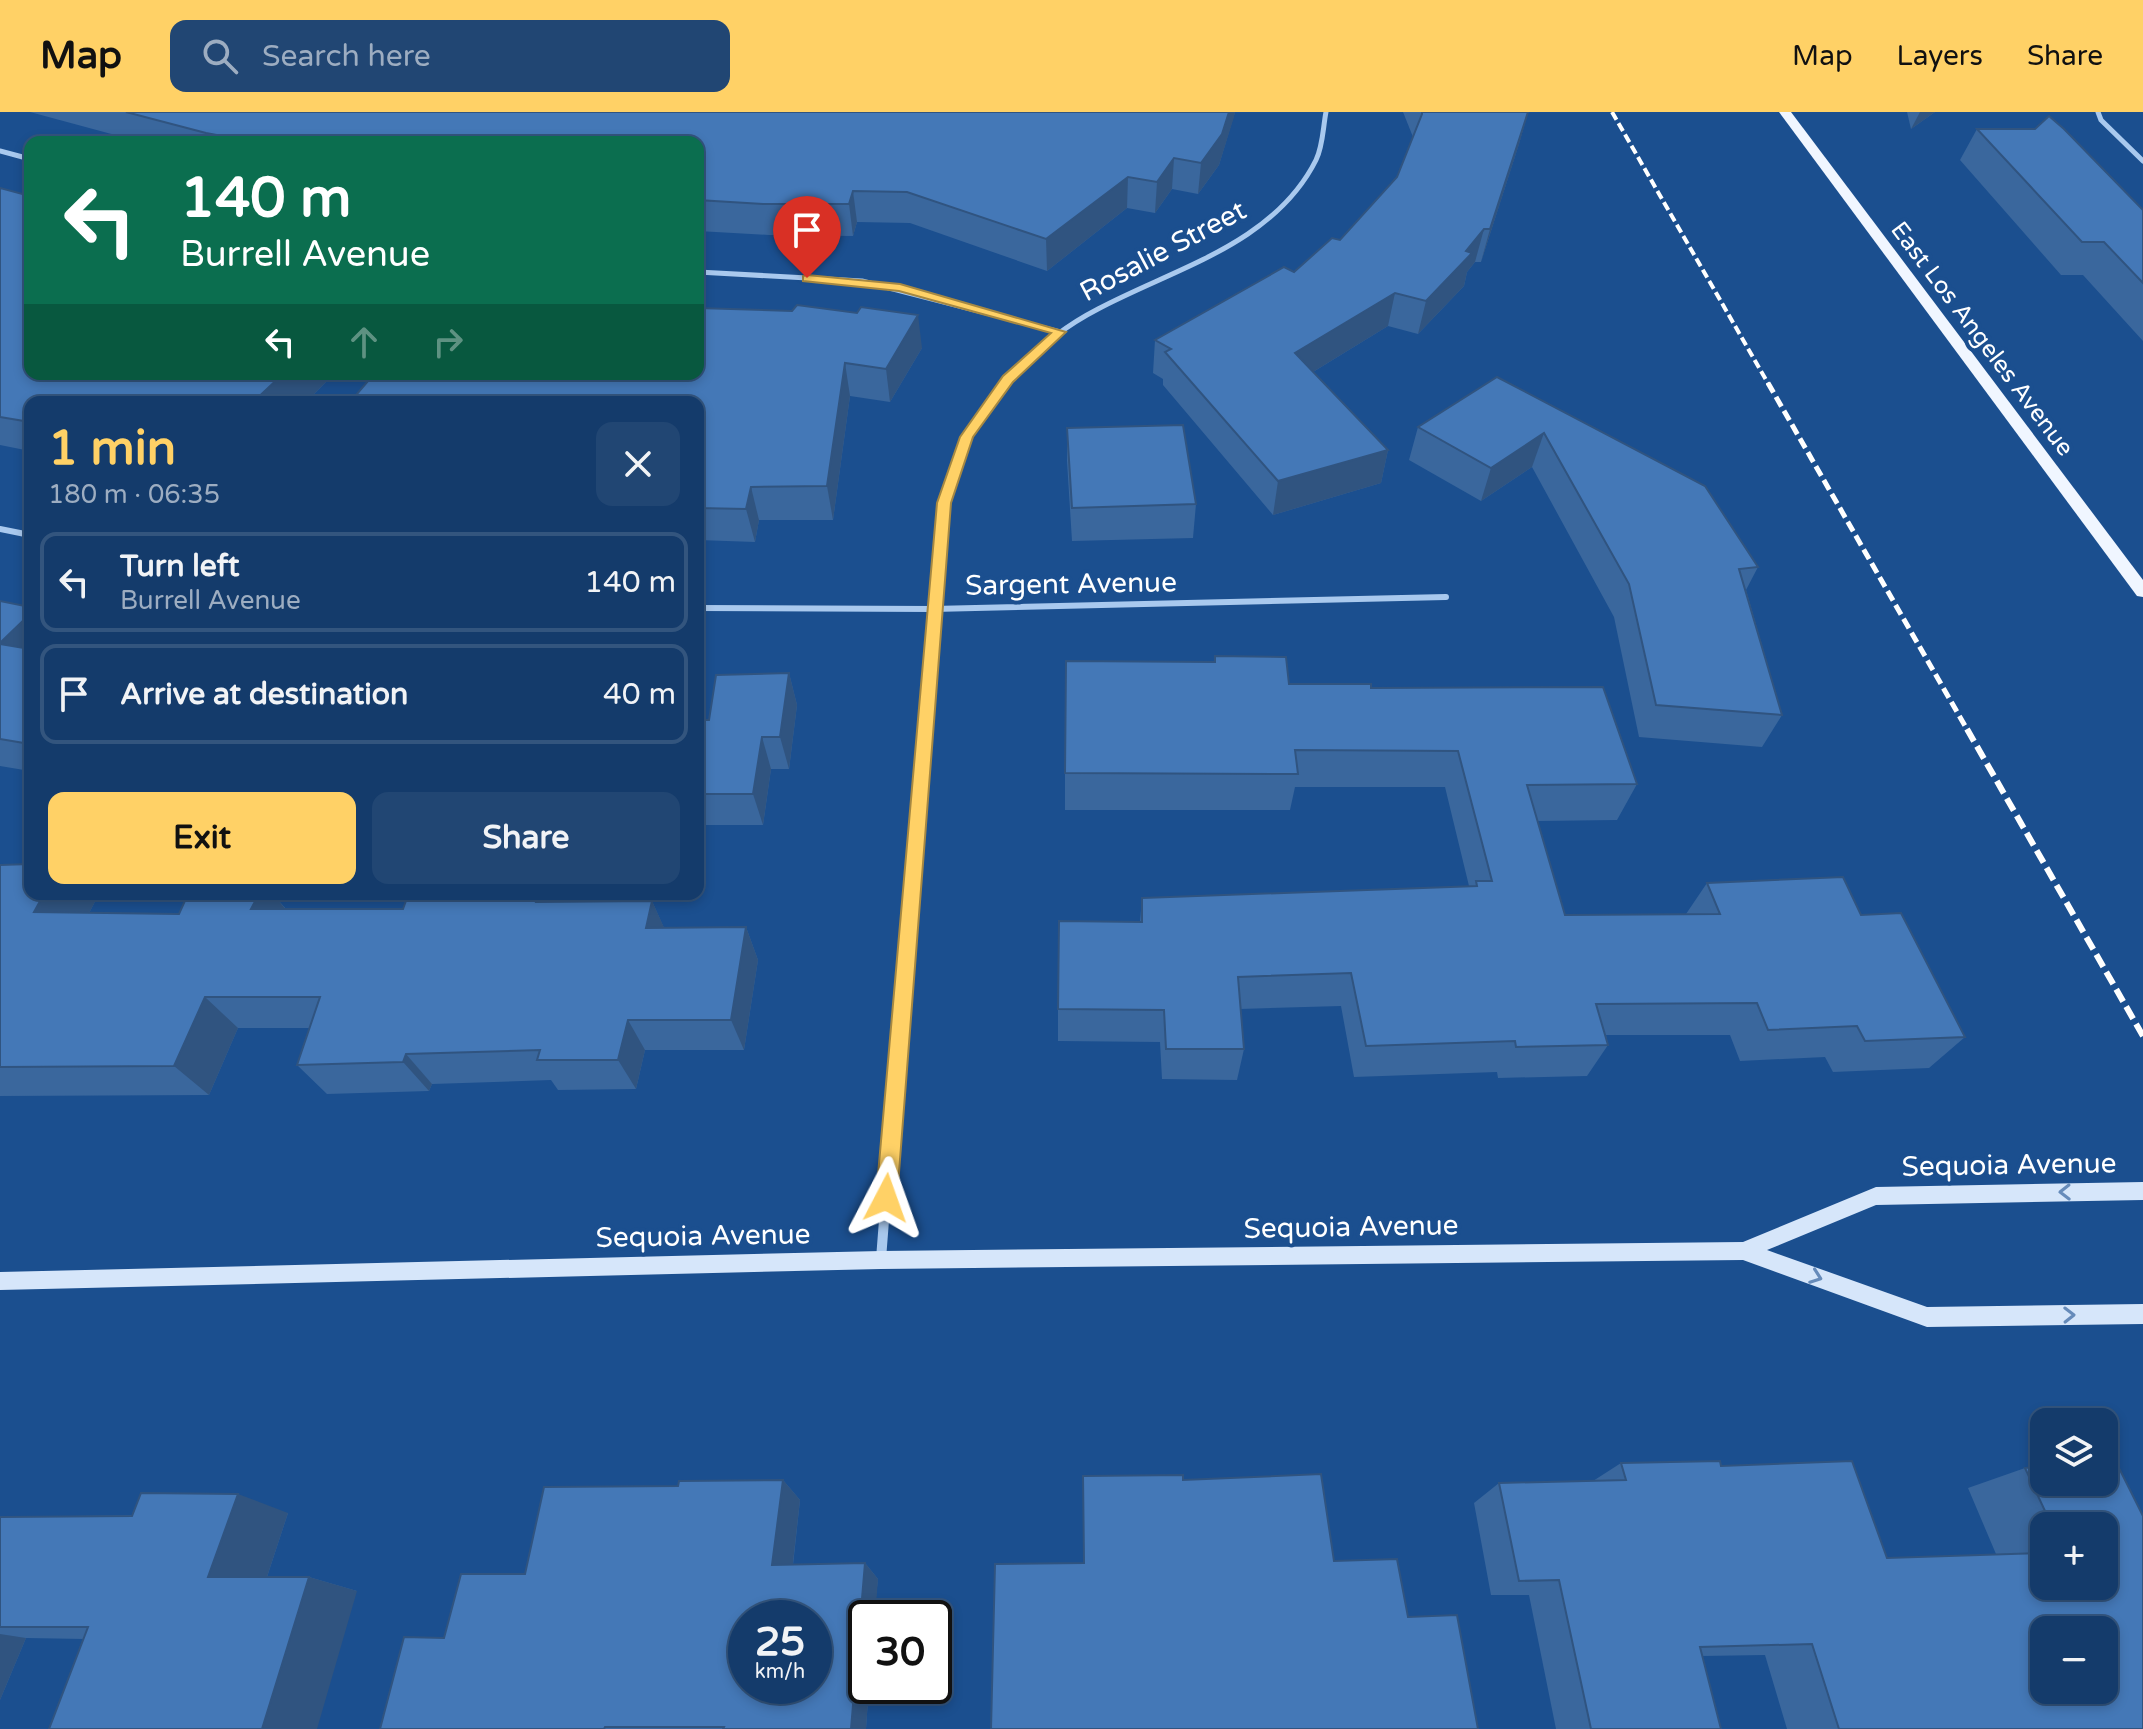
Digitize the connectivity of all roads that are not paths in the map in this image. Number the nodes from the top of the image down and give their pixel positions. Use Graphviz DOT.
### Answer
graph roads {
  1 [pos="1326,112"];
  2 [pos="1785,112"];
  3 [pos="2098,112"];
  4 [pos="0,151"];
  5 [pos="24,157"];
  6 [pos="2143,161"];
  7 [pos="704,272"];
  8 [pos="1060,332"];
  9 [pos="0,529"];
  10 [pos="24,534"];
  11 [pos="2143,592"];
  12 [pos="1446,597"];
  13 [pos="704,608"];
  14 [pos="933,609"];
  15 [pos="2143,1191"];
  16 [pos="1743,1251"];
  17 [pos="881,1260"];
  18 [pos="0,1281"];
  19 [pos="2143,1314"];
  1 -- 8 [label="street, Rosalie Street"];
  2 -- 11 [label="main road, East Los Angeles Avenue"];
  3 -- 6 [label="street"];
  4 -- 5 [label="street"];
  7 -- 8 [label="street"];
  8 -- 14 [label="street, Rosalie Street"];
  9 -- 10 [label="street"];
  12 -- 14 [label="street, Sargent Avenue"];
  13 -- 14 [label="street, Sargent Avenue"];
  14 -- 17 [label="street, Rosalie Street"];
  15 -- 16 [label="main road, Sequoia Avenue, one-way"];
  16 -- 17 [label="main road, Sequoia Avenue"];
  16 -- 19 [label="main road, Sequoia Avenue, one-way"];
  17 -- 18 [label="main road, Sequoia Avenue"];
}
